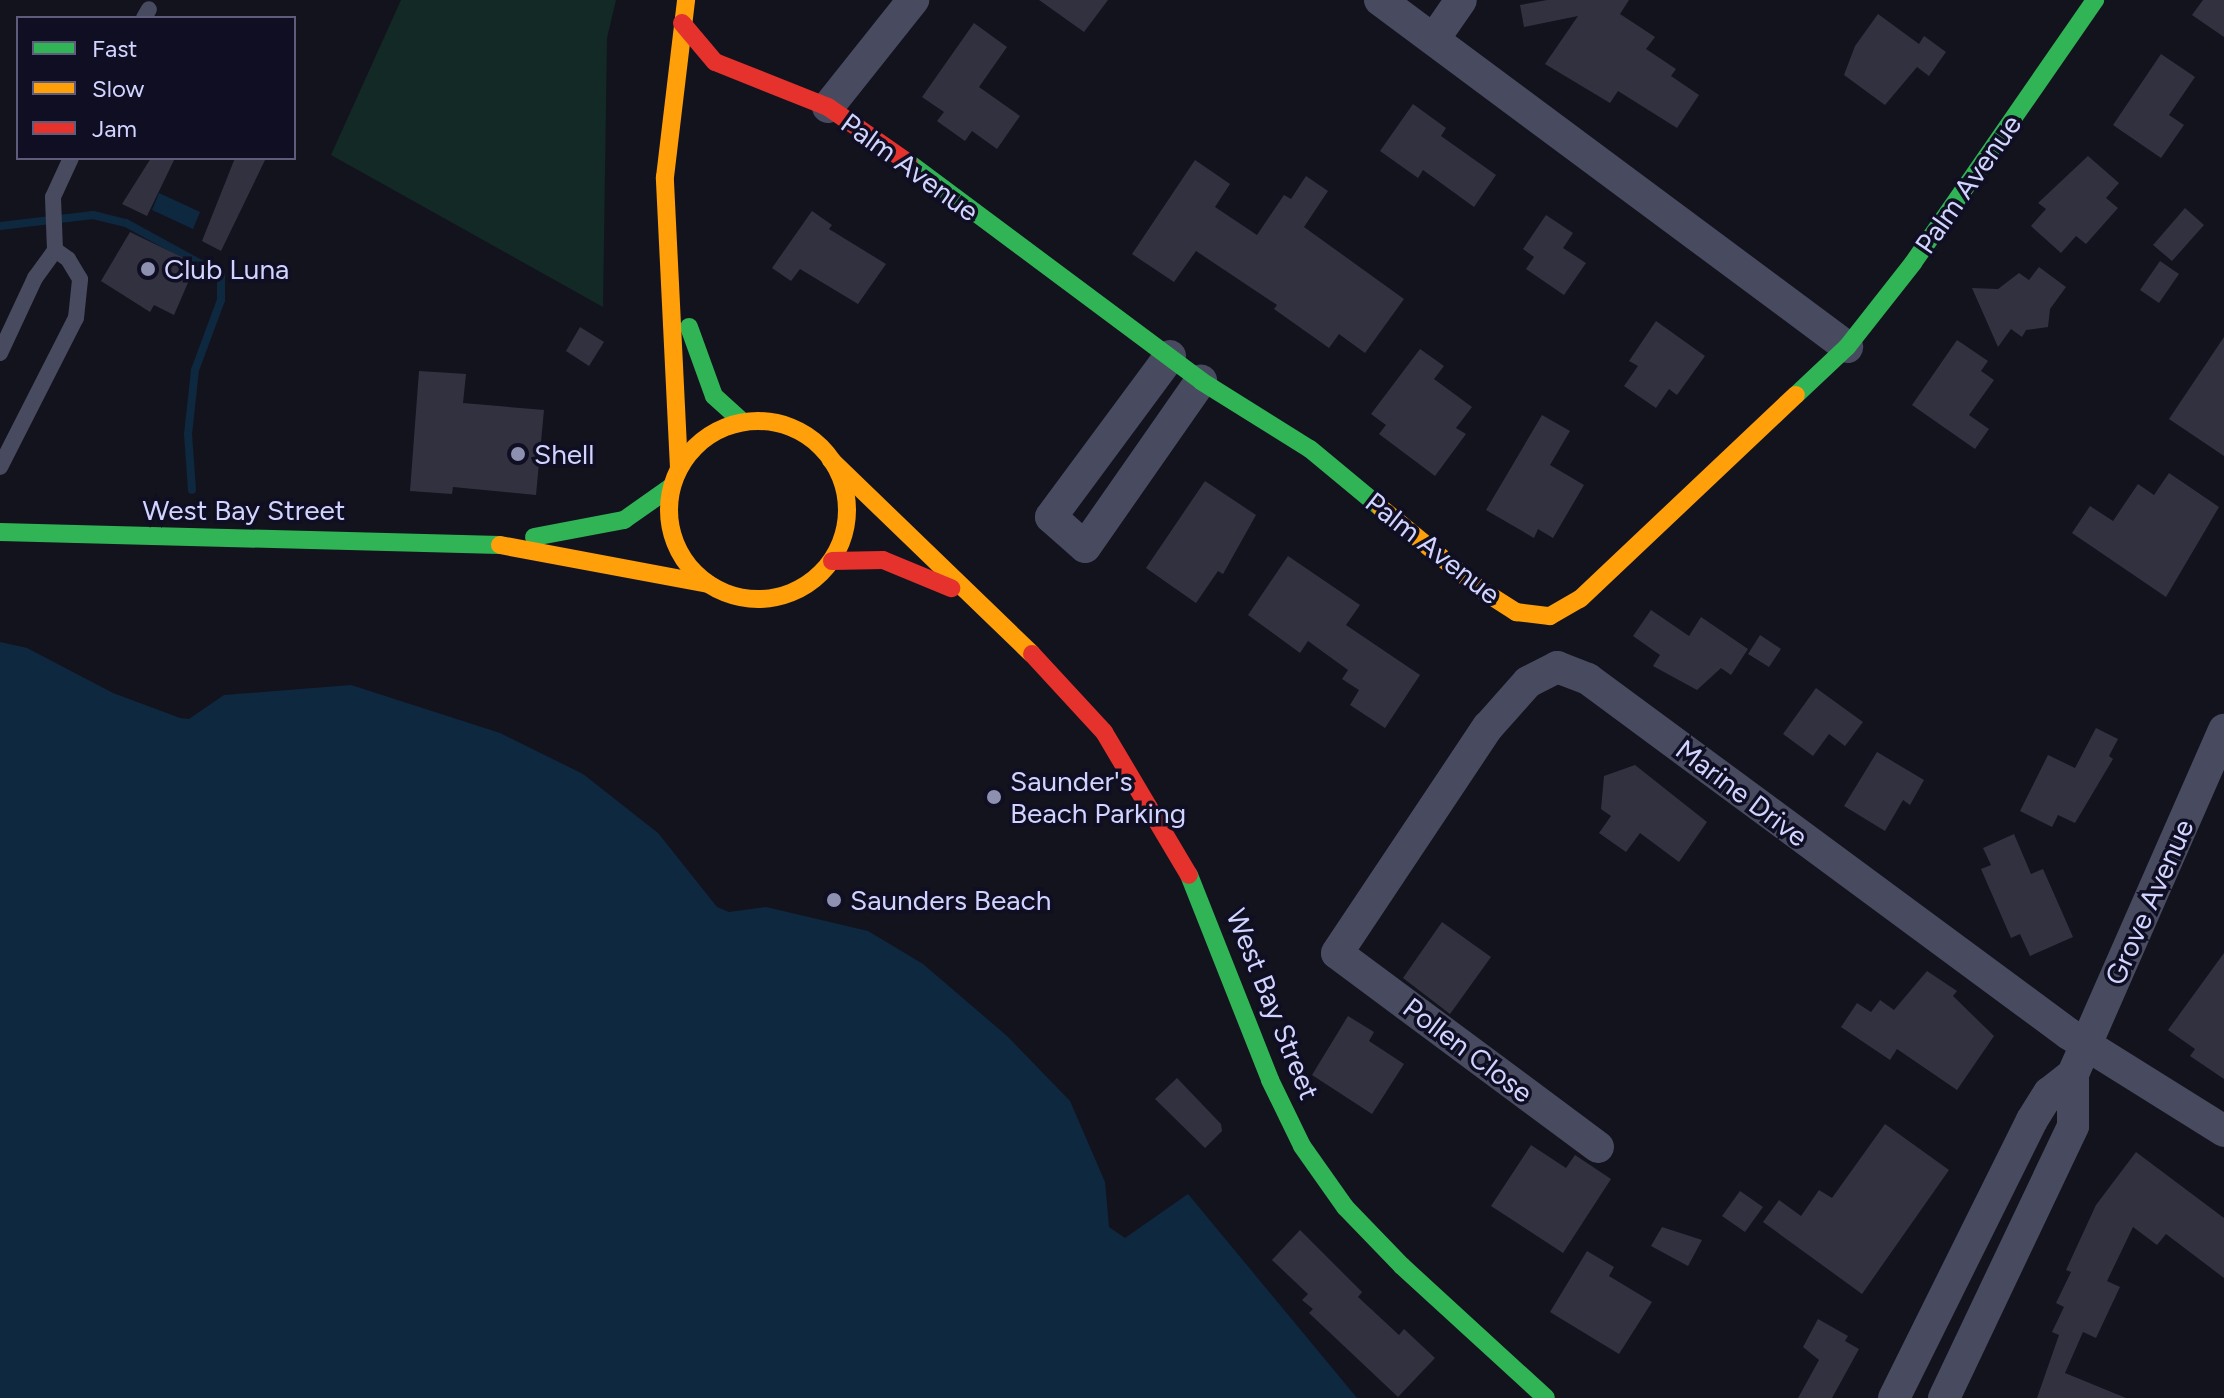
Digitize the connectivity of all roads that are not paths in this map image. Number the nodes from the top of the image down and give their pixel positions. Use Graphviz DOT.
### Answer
graph roads {
  1 [pos="686,0"];
  2 [pos="913,0"];
  3 [pos="1380,0"];
  4 [pos="1461,0"];
  5 [pos="2095,0"];
  6 [pos="682,23"];
  7 [pos="1434,39"];
  8 [pos="715,62"];
  9 [pos="674,90"];
  10 [pos="828,107"];
  11 [pos="70,160"];
  12 [pos="54,242"];
  13 [pos="668,244"];
  14 [pos="1847,347"];
  15 [pos="0,353"];
  16 [pos="1170,356"];
  17 [pos="1201,381"];
  18 [pos="743,422"];
  19 [pos="831,460"];
  20 [pos="0,467"];
  21 [pos="679,468"];
  22 [pos="671,487"];
  23 [pos="0,532"];
  24 [pos="488,543"];
  25 [pos="832,561"];
  26 [pos="708,584"];
  27 [pos="982,603"];
  28 [pos="2224,730"];
  29 [pos="1337,953"];
  30 [pos="2087,1044"];
  31 [pos="2073,1074"];
  32 [pos="2224,1131"];
  33 [pos="1598,1147"];
  34 [pos="1546,1398"];
  35 [pos="1894,1398"];
  36 [pos="1944,1398"];
  1 -- 6 [label="main road"];
  2 -- 10 [label="street"];
  3 -- 7 [label="street"];
  4 -- 7 [label="street"];
  5 -- 14 [label="main road, Palm Avenue"];
  6 -- 8 [label="main road, Palm Avenue"];
  6 -- 9 [label="main road"];
  7 -- 14 [label="street"];
  8 -- 9 [label="street"];
  8 -- 10 [label="main road, Palm Avenue"];
  9 -- 13 [label="main road"];
  10 -- 16 [label="main road, Palm Avenue"];
  11 -- 12 [label="lane"];
  12 -- 15 [label="lane"];
  12 -- 20 [label="lane"];
  13 -- 18 [label="main road"];
  13 -- 21 [label="main road"];
  14 -- 17 [label="main road, Palm Avenue"];
  16 -- 17 [label="main road, Palm Avenue"];
  16 -- 17 [label="street"];
  18 -- 19 [label="main road, West Bay Street"];
  18 -- 21 [label="main road, West Bay Street"];
  19 -- 25 [label="main road, West Bay Street"];
  19 -- 27 [label="main road, West Bay Street"];
  21 -- 22 [label="main road, West Bay Street"];
  22 -- 24 [label="main road, West Bay Street"];
  22 -- 26 [label="main road, West Bay Street"];
  23 -- 24 [label="main road, West Bay Street"];
  24 -- 26 [label="main road, West Bay Street"];
  25 -- 26 [label="main road, West Bay Street"];
  25 -- 27 [label="main road, West Bay Street"];
  27 -- 34 [label="main road, West Bay Street"];
  28 -- 30 [label="street, Grove Avenue"];
  29 -- 30 [label="street, Marine Drive"];
  29 -- 33 [label="street, Pollen Close"];
  30 -- 31 [label="street, Grove Avenue"];
  30 -- 32 [label="street, Marine Drive"];
  31 -- 35 [label="street, Grove Avenue"];
  31 -- 36 [label="street, Grove Avenue"];
}
